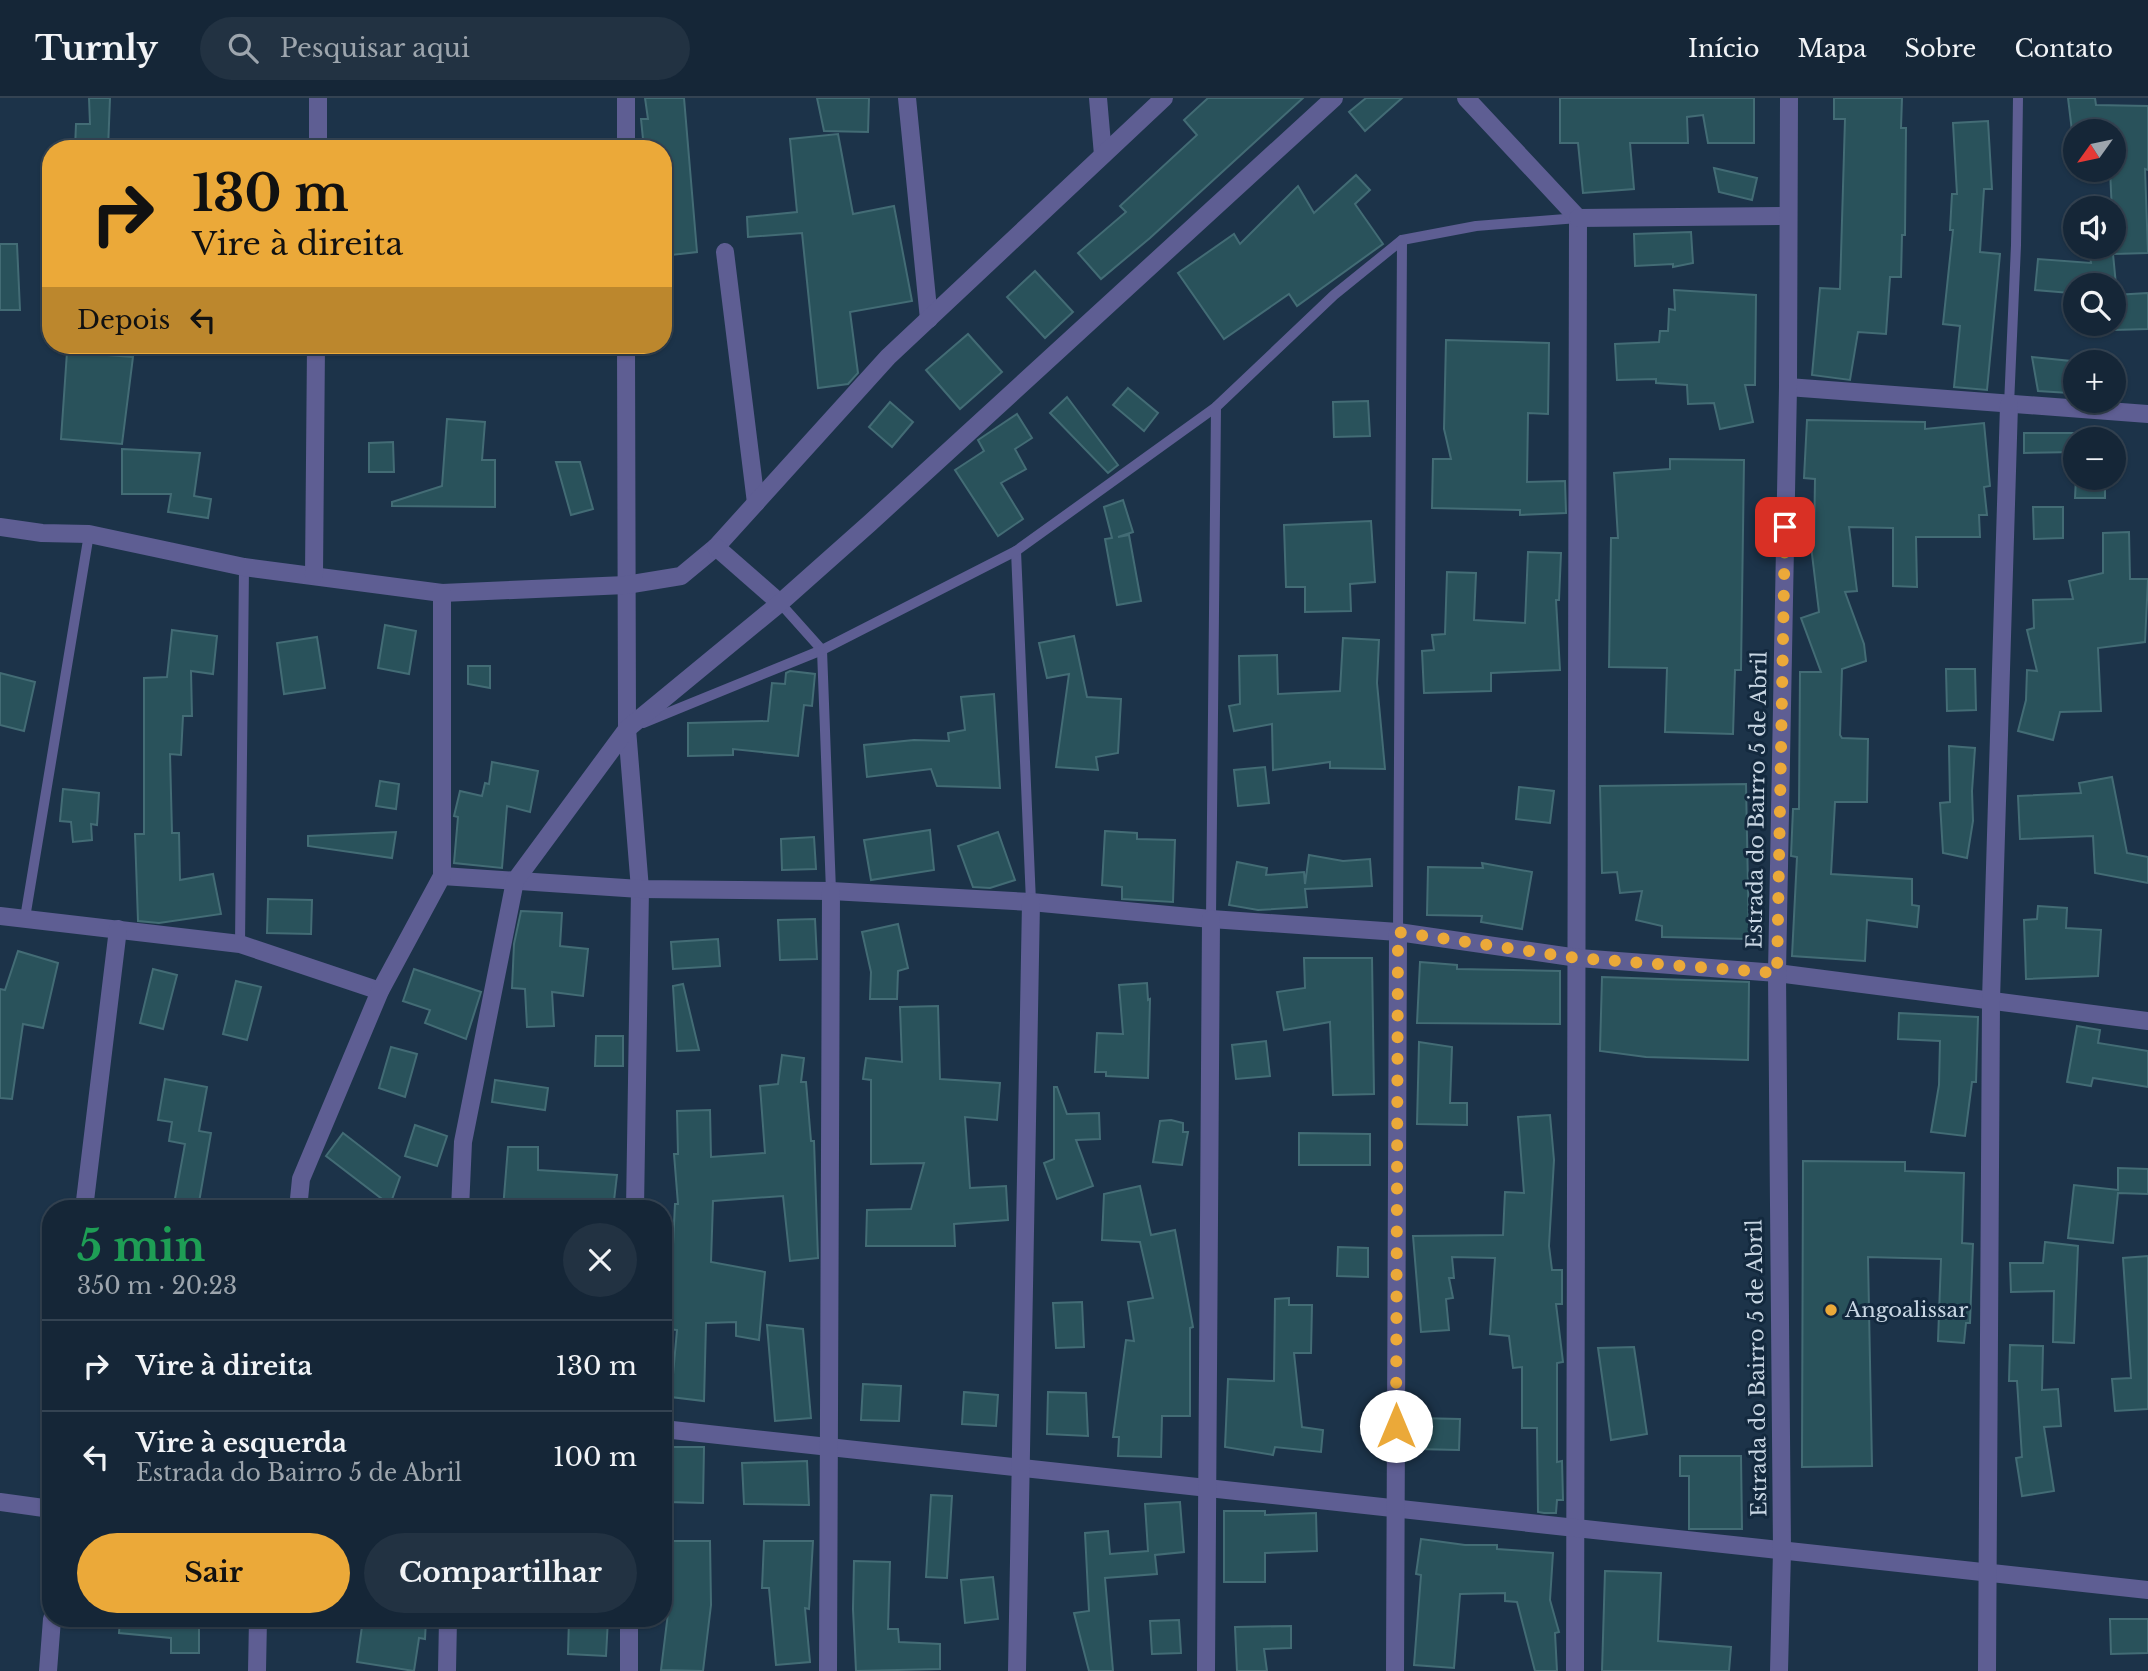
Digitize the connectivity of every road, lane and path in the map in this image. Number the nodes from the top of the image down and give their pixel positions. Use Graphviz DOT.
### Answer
graph roads {
  1 [pos="318,98"];
  2 [pos="626,98"];
  3 [pos="907,98"];
  4 [pos="1098,98"];
  5 [pos="1164,98"];
  6 [pos="1334,98"];
  7 [pos="1466,98"];
  8 [pos="1789,98"];
  9 [pos="2018,98"];
  10 [pos="318,140"];
  11 [pos="626,140"];
  12 [pos="1103,155"];
  13 [pos="1787,216"];
  14 [pos="1578,218"];
  15 [pos="1402,240"];
  16 [pos="725,252"];
  17 [pos="929,319"];
  18 [pos="316,354"];
  19 [pos="626,354"];
  20 [pos="1788,387"];
  21 [pos="2009,405"];
  22 [pos="1216,408"];
  23 [pos="2148,414"];
  24 [pos="756,503"];
  25 [pos="0,527"];
  26 [pos="89,534"];
  27 [pos="716,547"];
  28 [pos="1016,551"];
  29 [pos="244,567"];
  30 [pos="314,575"];
  31 [pos="626,585"];
  32 [pos="442,593"];
  33 [pos="779,603"];
  34 [pos="822,650"];
  35 [pos="626,729"];
  36 [pos="442,876"];
  37 [pos="514,881"];
  38 [pos="640,889"];
  39 [pos="831,891"];
  40 [pos="1031,902"];
  41 [pos="0,916"];
  42 [pos="25,918"];
  43 [pos="1211,919"];
  44 [pos="118,929"];
  45 [pos="1398,932"];
  46 [pos="240,944"];
  47 [pos="1577,958"];
  48 [pos="1777,973"];
  49 [pos="380,991"];
  50 [pos="1991,1000"];
  51 [pos="2148,1021"];
  52 [pos="84,1200"];
  53 [pos="299,1200"];
  54 [pos="460,1200"];
  55 [pos="635,1200"];
  56 [pos="672,1430"];
  57 [pos="829,1447"];
  58 [pos="1021,1468"];
  59 [pos="1207,1488"];
  60 [pos="0,1502"];
  61 [pos="42,1508"];
  62 [pos="1396,1509"];
  63 [pos="1576,1528"];
  64 [pos="1782,1551"];
  65 [pos="1988,1573"];
  66 [pos="2148,1590"];
  67 [pos="51,1627"];
  68 [pos="258,1627"];
  69 [pos="447,1627"];
  70 [pos="629,1627"];
  71 [pos="48,1671"];
  72 [pos="257,1671"];
  73 [pos="447,1671"];
  74 [pos="629,1671"];
  75 [pos="828,1671"];
  76 [pos="1017,1671"];
  77 [pos="1206,1671"];
  78 [pos="1395,1671"];
  79 [pos="1575,1671"];
  80 [pos="1779,1671"];
  81 [pos="1987,1671"];
  1 -- 10 [label="street"];
  2 -- 11 [label="street"];
  3 -- 17 [label="street"];
  4 -- 12 [label="street"];
  5 -- 12 [label="street"];
  6 -- 33 [label="street"];
  7 -- 14 [label="street"];
  8 -- 13 [label="street, Estrada do Bairro 5 de Abril"];
  9 -- 21 [label="lane"];
  12 -- 17 [label="street"];
  13 -- 14 [label="street"];
  13 -- 20 [label="street, Estrada do Bairro 5 de Abril"];
  14 -- 15 [label="lane"];
  14 -- 47 [label="street"];
  15 -- 22 [label="lane"];
  15 -- 45 [label="lane"];
  16 -- 24 [label="street"];
  17 -- 24 [label="street"];
  18 -- 30 [label="street"];
  19 -- 31 [label="street"];
  20 -- 21 [label="street"];
  20 -- 48 [label="street, Estrada do Bairro 5 de Abril"];
  21 -- 23 [label="street"];
  21 -- 50 [label="street"];
  22 -- 28 [label="lane"];
  22 -- 43 [label="lane"];
  24 -- 27 [label="street"];
  25 -- 26 [label="street"];
  26 -- 29 [label="street"];
  26 -- 42 [label="lane"];
  27 -- 31 [label="street"];
  27 -- 33 [label="street"];
  28 -- 34 [label="lane"];
  28 -- 40 [label="lane"];
  29 -- 30 [label="street"];
  29 -- 46 [label="lane"];
  30 -- 32 [label="street"];
  31 -- 32 [label="street"];
  31 -- 35 [label="street"];
  32 -- 36 [label="street"];
  33 -- 34 [label="lane"];
  33 -- 35 [label="street"];
  34 -- 35 [label="lane"];
  34 -- 39 [label="lane"];
  35 -- 37 [label="street"];
  35 -- 38 [label="street"];
  36 -- 37 [label="street"];
  36 -- 49 [label="street"];
  37 -- 38 [label="street"];
  37 -- 54 [label="street"];
  38 -- 39 [label="street"];
  38 -- 55 [label="street"];
  39 -- 40 [label="street"];
  39 -- 57 [label="street"];
  40 -- 43 [label="street"];
  40 -- 58 [label="street"];
  41 -- 42 [label="street"];
  42 -- 44 [label="street"];
  43 -- 45 [label="street"];
  43 -- 59 [label="street"];
  44 -- 46 [label="street"];
  44 -- 52 [label="street"];
  45 -- 47 [label="street"];
  45 -- 62 [label="street"];
  46 -- 49 [label="street"];
  47 -- 48 [label="street"];
  47 -- 63 [label="street"];
  48 -- 50 [label="street"];
  48 -- 64 [label="street, Estrada do Bairro 5 de Abril"];
  49 -- 53 [label="street"];
  50 -- 51 [label="street"];
  50 -- 65 [label="street"];
  56 -- 57 [label="street"];
  57 -- 58 [label="street"];
  57 -- 75 [label="street"];
  58 -- 59 [label="street"];
  58 -- 76 [label="street"];
  59 -- 62 [label="street"];
  59 -- 77 [label="street"];
  60 -- 61 [label="street"];
  62 -- 63 [label="street"];
  62 -- 78 [label="street"];
  63 -- 64 [label="street"];
  63 -- 79 [label="street"];
  64 -- 65 [label="street"];
  64 -- 80 [label="street, Estrada do Bairro 5 de Abril"];
  65 -- 66 [label="street"];
  65 -- 81 [label="street"];
  67 -- 71 [label="street"];
  68 -- 72 [label="street"];
  69 -- 73 [label="street"];
  70 -- 74 [label="street"];
}
